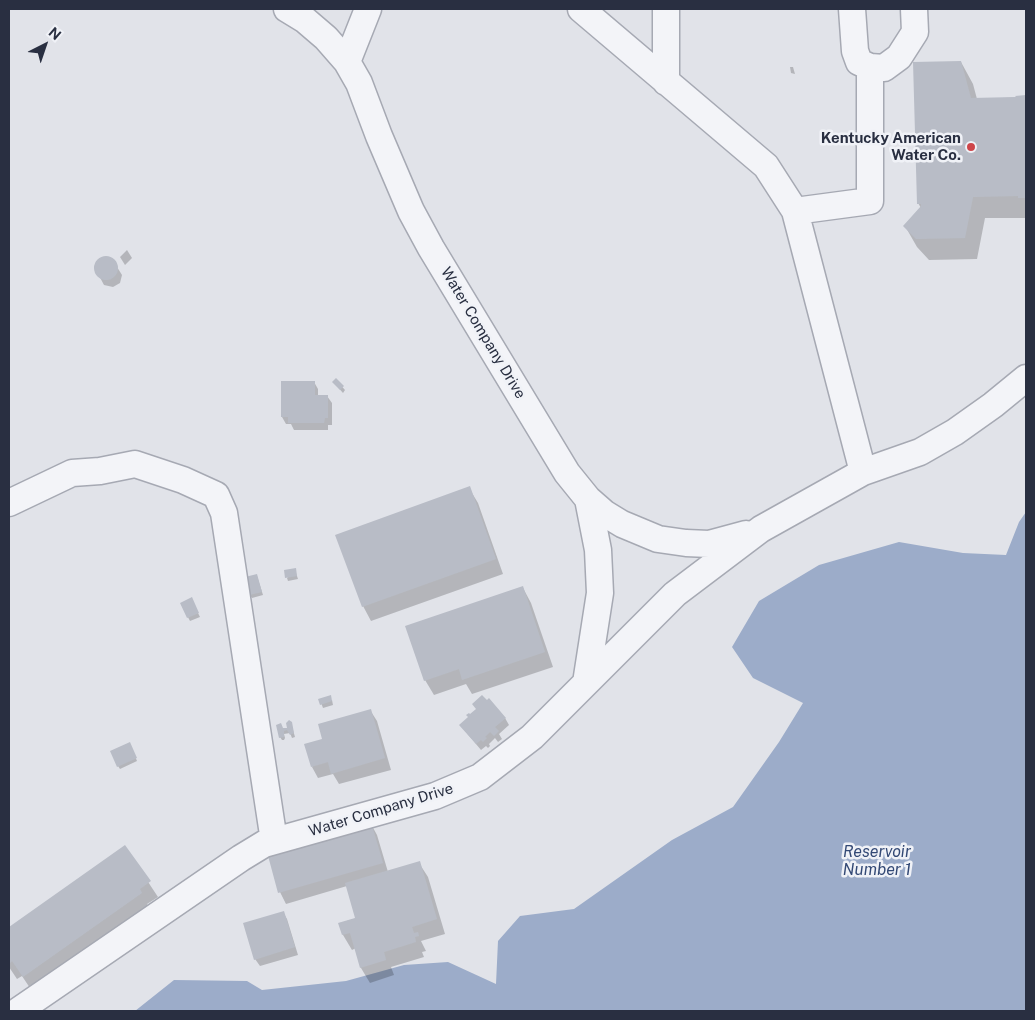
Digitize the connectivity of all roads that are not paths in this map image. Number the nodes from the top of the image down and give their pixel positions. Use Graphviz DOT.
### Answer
graph roads {
  1 [pos="287,9"];
  2 [pos="368,9"];
  3 [pos="581,9"];
  4 [pos="666,9"];
  5 [pos="852,9"];
  6 [pos="914,9"];
  7 [pos="347,62"];
  8 [pos="870,67"];
  9 [pos="666,82"];
  10 [pos="795,211"];
  11 [pos="1026,378"];
  12 [pos="863,472"];
  13 [pos="588,499"];
  14 [pos="9,503"];
  15 [pos="761,529"];
  16 [pos="586,683"];
  17 [pos="274,841"];
  18 [pos="18,1011"];
  1 -- 7 [label="street, Water Company Drive"];
  2 -- 7 [label="street"];
  3 -- 9 [label="street"];
  4 -- 9 [label="street"];
  5 -- 8 [label="street"];
  6 -- 8 [label="street"];
  7 -- 13 [label="street, Water Company Drive"];
  8 -- 10 [label="street"];
  9 -- 10 [label="street"];
  10 -- 12 [label="street"];
  11 -- 12 [label="street, Water Company Drive"];
  12 -- 15 [label="street, Water Company Drive"];
  13 -- 15 [label="street, Water Company Drive"];
  13 -- 16 [label="street"];
  14 -- 17 [label="street"];
  15 -- 16 [label="street, Water Company Drive"];
  16 -- 17 [label="street, Water Company Drive"];
  17 -- 18 [label="street, Water Company Drive"];
}
